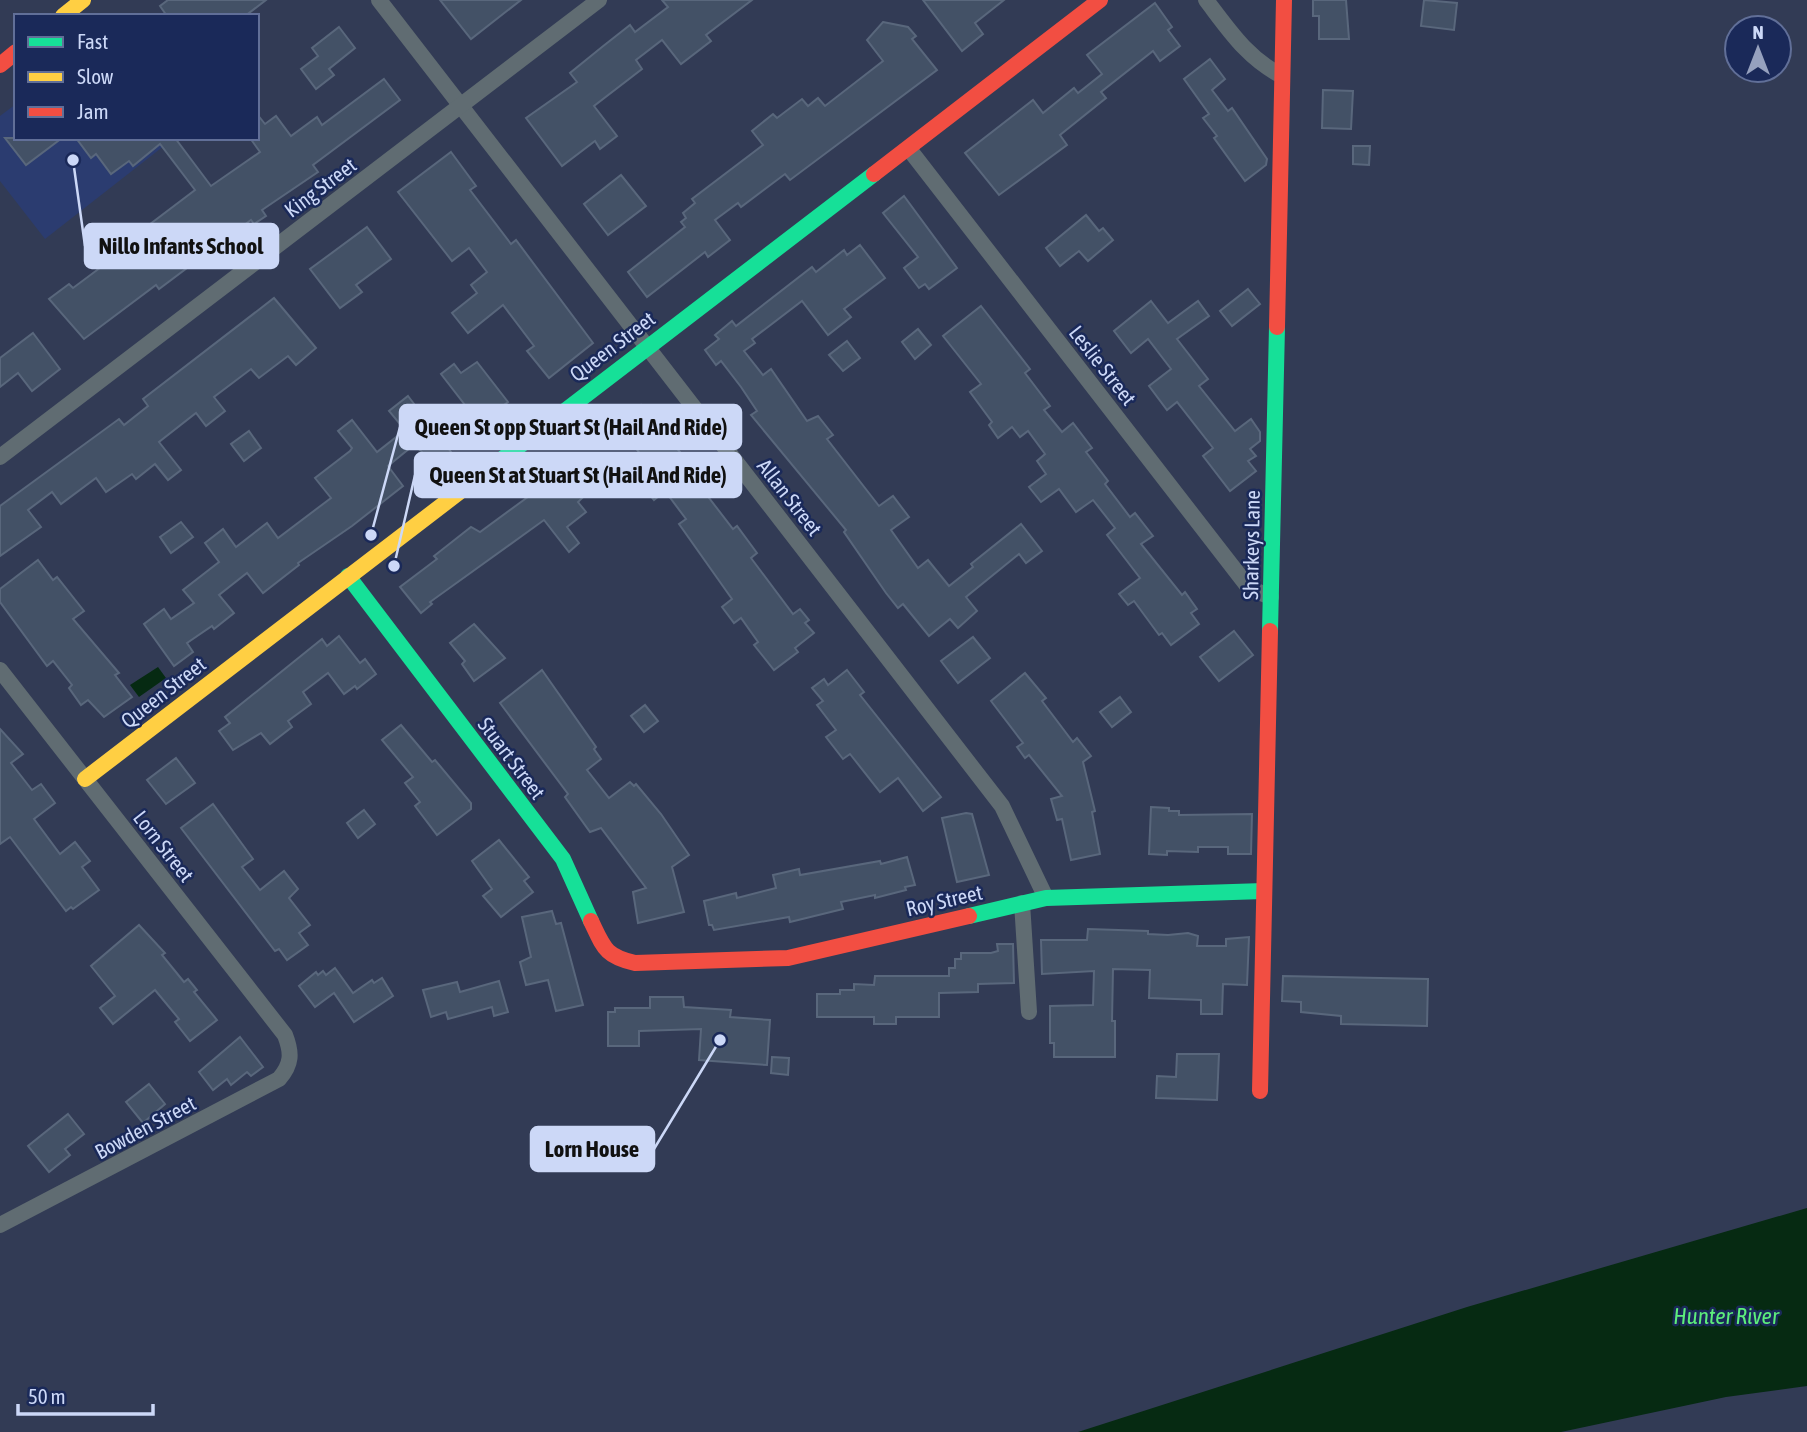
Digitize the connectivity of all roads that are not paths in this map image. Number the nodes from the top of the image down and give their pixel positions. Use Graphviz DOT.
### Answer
graph roads {
  1 [pos="83,0"];
  2 [pos="379,0"];
  3 [pos="599,0"];
  4 [pos="1100,0"];
  5 [pos="1206,0"];
  6 [pos="1284,0"];
  7 [pos="66,14"];
  8 [pos="14,54"];
  9 [pos="0,65"];
  10 [pos="1282,76"];
  11 [pos="460,107"];
  12 [pos="909,149"];
  13 [pos="647,346"];
  14 [pos="0,457"];
  15 [pos="348,576"];
  16 [pos="1270,597"];
  17 [pos="0,670"];
  18 [pos="85,779"];
  19 [pos="1264,891"];
  20 [pos="1046,898"];
  21 [pos="1022,903"];
  22 [pos="635,962"];
  23 [pos="1029,1012"];
  24 [pos="291,1049"];
  25 [pos="1260,1091"];
  26 [pos="0,1226"];
  1 -- 7 [label="street"];
  2 -- 11 [label="street, Allan Street"];
  3 -- 11 [label="street, King Street"];
  4 -- 12 [label="street, Queen Street"];
  5 -- 10 [label="street"];
  6 -- 10 [label="street, Sharkeys Lane"];
  8 -- 9 [label="street"];
  10 -- 16 [label="street, Sharkeys Lane"];
  11 -- 13 [label="street, Allan Street"];
  11 -- 14 [label="street, King Street"];
  12 -- 13 [label="street, Queen Street"];
  12 -- 16 [label="street, Leslie Street"];
  13 -- 15 [label="street, Queen Street"];
  13 -- 20 [label="street, Allan Street"];
  15 -- 18 [label="street, Queen Street"];
  15 -- 22 [label="street, Stuart Street"];
  16 -- 19 [label="street, Sharkeys Lane"];
  17 -- 18 [label="street, Lorn Street"];
  18 -- 24 [label="street, Lorn Street"];
  19 -- 20 [label="street, Roy Street"];
  19 -- 25 [label="street, Sharkeys Lane"];
  20 -- 21 [label="street, Roy Street"];
  21 -- 22 [label="street, Roy Street"];
  21 -- 23 [label="street"];
  24 -- 26 [label="street, Bowden Street"];
}
